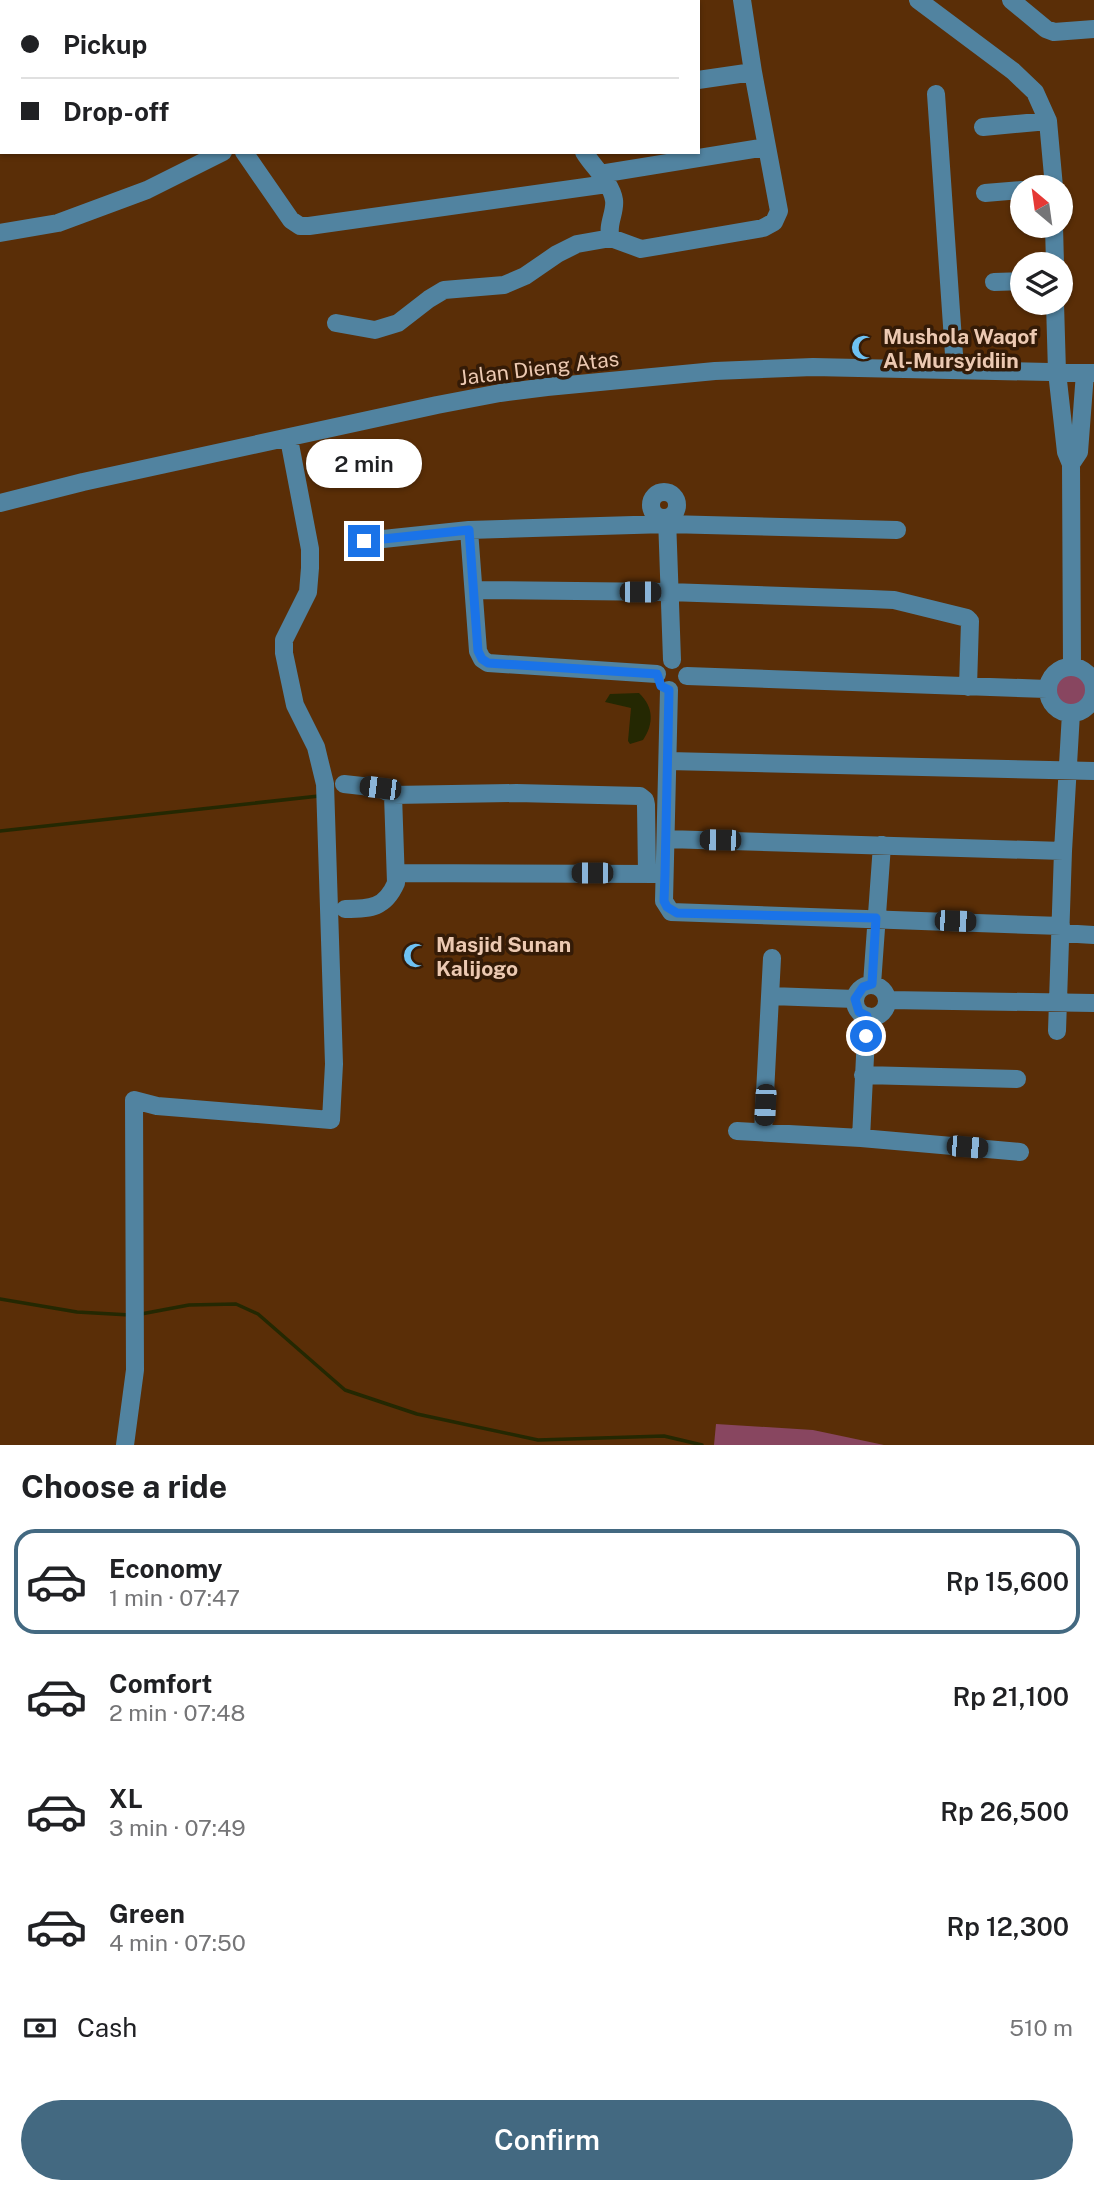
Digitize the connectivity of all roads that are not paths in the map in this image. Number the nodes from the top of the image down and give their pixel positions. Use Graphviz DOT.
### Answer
graph roads {
  1 [pos="742,0"];
  2 [pos="918,0"];
  3 [pos="1011,0"];
  4 [pos="1094,29"];
  5 [pos="753,72"];
  6 [pos="700,80"];
  7 [pos="936,94"];
  8 [pos="1048,121"];
  9 [pos="983,127"];
  10 [pos="767,147"];
  11 [pos="219,154"];
  12 [pos="245,154"];
  13 [pos="585,154"];
  14 [pos="1053,175"];
  15 [pos="603,179"];
  16 [pos="1010,191"];
  17 [pos="985,192"];
  18 [pos="0,233"];
  19 [pos="611,238"];
  20 [pos="1010,281"];
  21 [pos="994,282"];
  22 [pos="1055,315"];
  23 [pos="336,323"];
  24 [pos="955,369"];
  25 [pos="1057,372"];
  26 [pos="1090,373"];
  27 [pos="1083,408"];
  28 [pos="1061,409"];
  29 [pos="289,439"];
  30 [pos="1071,464"];
  31 [pos="0,503"];
  32 [pos="667,521"];
  33 [pos="469,530"];
  34 [pos="897,530"];
  35 [pos="364,541"];
  36 [pos="474,590"];
  37 [pos="668,592"];
  38 [pos="672,660"];
  39 [pos="1072,667"];
  40 [pos="657,674"];
  41 [pos="687,676"];
  42 [pos="968,687"];
  43 [pos="1047,689"];
  44 [pos="669,690"];
  45 [pos="1071,713"];
  46 [pos="668,761"];
  47 [pos="1068,771"];
  48 [pos="1094,771"];
  49 [pos="344,785"];
  50 [pos="393,795"];
  51 [pos="666,839"];
  52 [pos="882,845"];
  53 [pos="1063,851"];
  54 [pos="397,873"];
  55 [pos="656,874"];
  56 [pos="345,909"];
  57 [pos="876,918"];
  58 [pos="1061,929"];
  59 [pos="1094,935"];
  60 [pos="772,958"];
  61 [pos="872,984"];
  62 [pos="770,996"];
  63 [pos="855,999"];
  64 [pos="888,1000"];
  65 [pos="1059,1001"];
  66 [pos="1094,1003"];
  67 [pos="867,1016"];
  68 [pos="1057,1031"];
  69 [pos="863,1075"];
  70 [pos="1017,1079"];
  71 [pos="737,1131"];
  72 [pos="763,1132"];
  73 [pos="861,1138"];
  74 [pos="1020,1152"];
  75 [pos="125,1445"];
  1 -- 5 [label="street"];
  2 -- 8 [label="street"];
  3 -- 4 [label="street"];
  5 -- 6 [label="street"];
  5 -- 10 [label="street"];
  7 -- 24 [label="street"];
  8 -- 9 [label="street"];
  8 -- 14 [label="street"];
  10 -- 15 [label="street"];
  10 -- 19 [label="street"];
  11 -- 18 [label="street"];
  12 -- 15 [label="street"];
  13 -- 15 [label="street"];
  15 -- 19 [label="street"];
  16 -- 17 [label="street"];
  19 -- 23 [label="street"];
  20 -- 21 [label="street"];
  22 -- 25 [label="street"];
  24 -- 25 [label="street, Jalan Dieng Atas"];
  24 -- 29 [label="street, Jalan Dieng Atas"];
  25 -- 26 [label="street, Jalan Dieng Atas"];
  25 -- 28 [label="street"];
  26 -- 27 [label="street"];
  27 -- 28 [label="street"];
  27 -- 30 [label="street"];
  28 -- 30 [label="street"];
  29 -- 31 [label="street, Jalan Dieng Atas"];
  29 -- 75 [label="street"];
  30 -- 39 [label="street"];
  32 -- 33 [label="street"];
  32 -- 34 [label="street"];
  32 -- 37 [label="street"];
  33 -- 35 [label="street"];
  33 -- 36 [label="street"];
  36 -- 37 [label="street"];
  36 -- 40 [label="street"];
  37 -- 38 [label="street"];
  37 -- 42 [label="street"];
  38 -- 40 [label="street"];
  38 -- 41 [label="street"];
  39 -- 43 [label="street"];
  39 -- 45 [label="street"];
  40 -- 44 [label="street"];
  41 -- 42 [label="street"];
  41 -- 44 [label="street"];
  42 -- 43 [label="street"];
  43 -- 45 [label="street"];
  44 -- 46 [label="street"];
  45 -- 47 [label="street"];
  46 -- 47 [label="street"];
  46 -- 51 [label="street"];
  47 -- 48 [label="street"];
  47 -- 53 [label="street"];
  49 -- 50 [label="street"];
  50 -- 54 [label="street"];
  50 -- 55 [label="street"];
  51 -- 52 [label="street"];
  51 -- 55 [label="street"];
  52 -- 53 [label="street"];
  52 -- 57 [label="street"];
  53 -- 58 [label="street"];
  54 -- 55 [label="street"];
  54 -- 56 [label="street"];
  55 -- 57 [label="street"];
  57 -- 58 [label="street"];
  57 -- 61 [label="street"];
  58 -- 59 [label="street"];
  58 -- 65 [label="street"];
  60 -- 62 [label="street"];
  61 -- 63 [label="street"];
  61 -- 64 [label="street"];
  62 -- 63 [label="street"];
  62 -- 72 [label="street"];
  63 -- 67 [label="street"];
  64 -- 65 [label="street"];
  64 -- 67 [label="street"];
  65 -- 66 [label="street"];
  65 -- 68 [label="street"];
  67 -- 69 [label="street"];
  69 -- 70 [label="street"];
  69 -- 73 [label="street"];
  71 -- 72 [label="street"];
  72 -- 73 [label="street"];
  73 -- 74 [label="street"];
}
